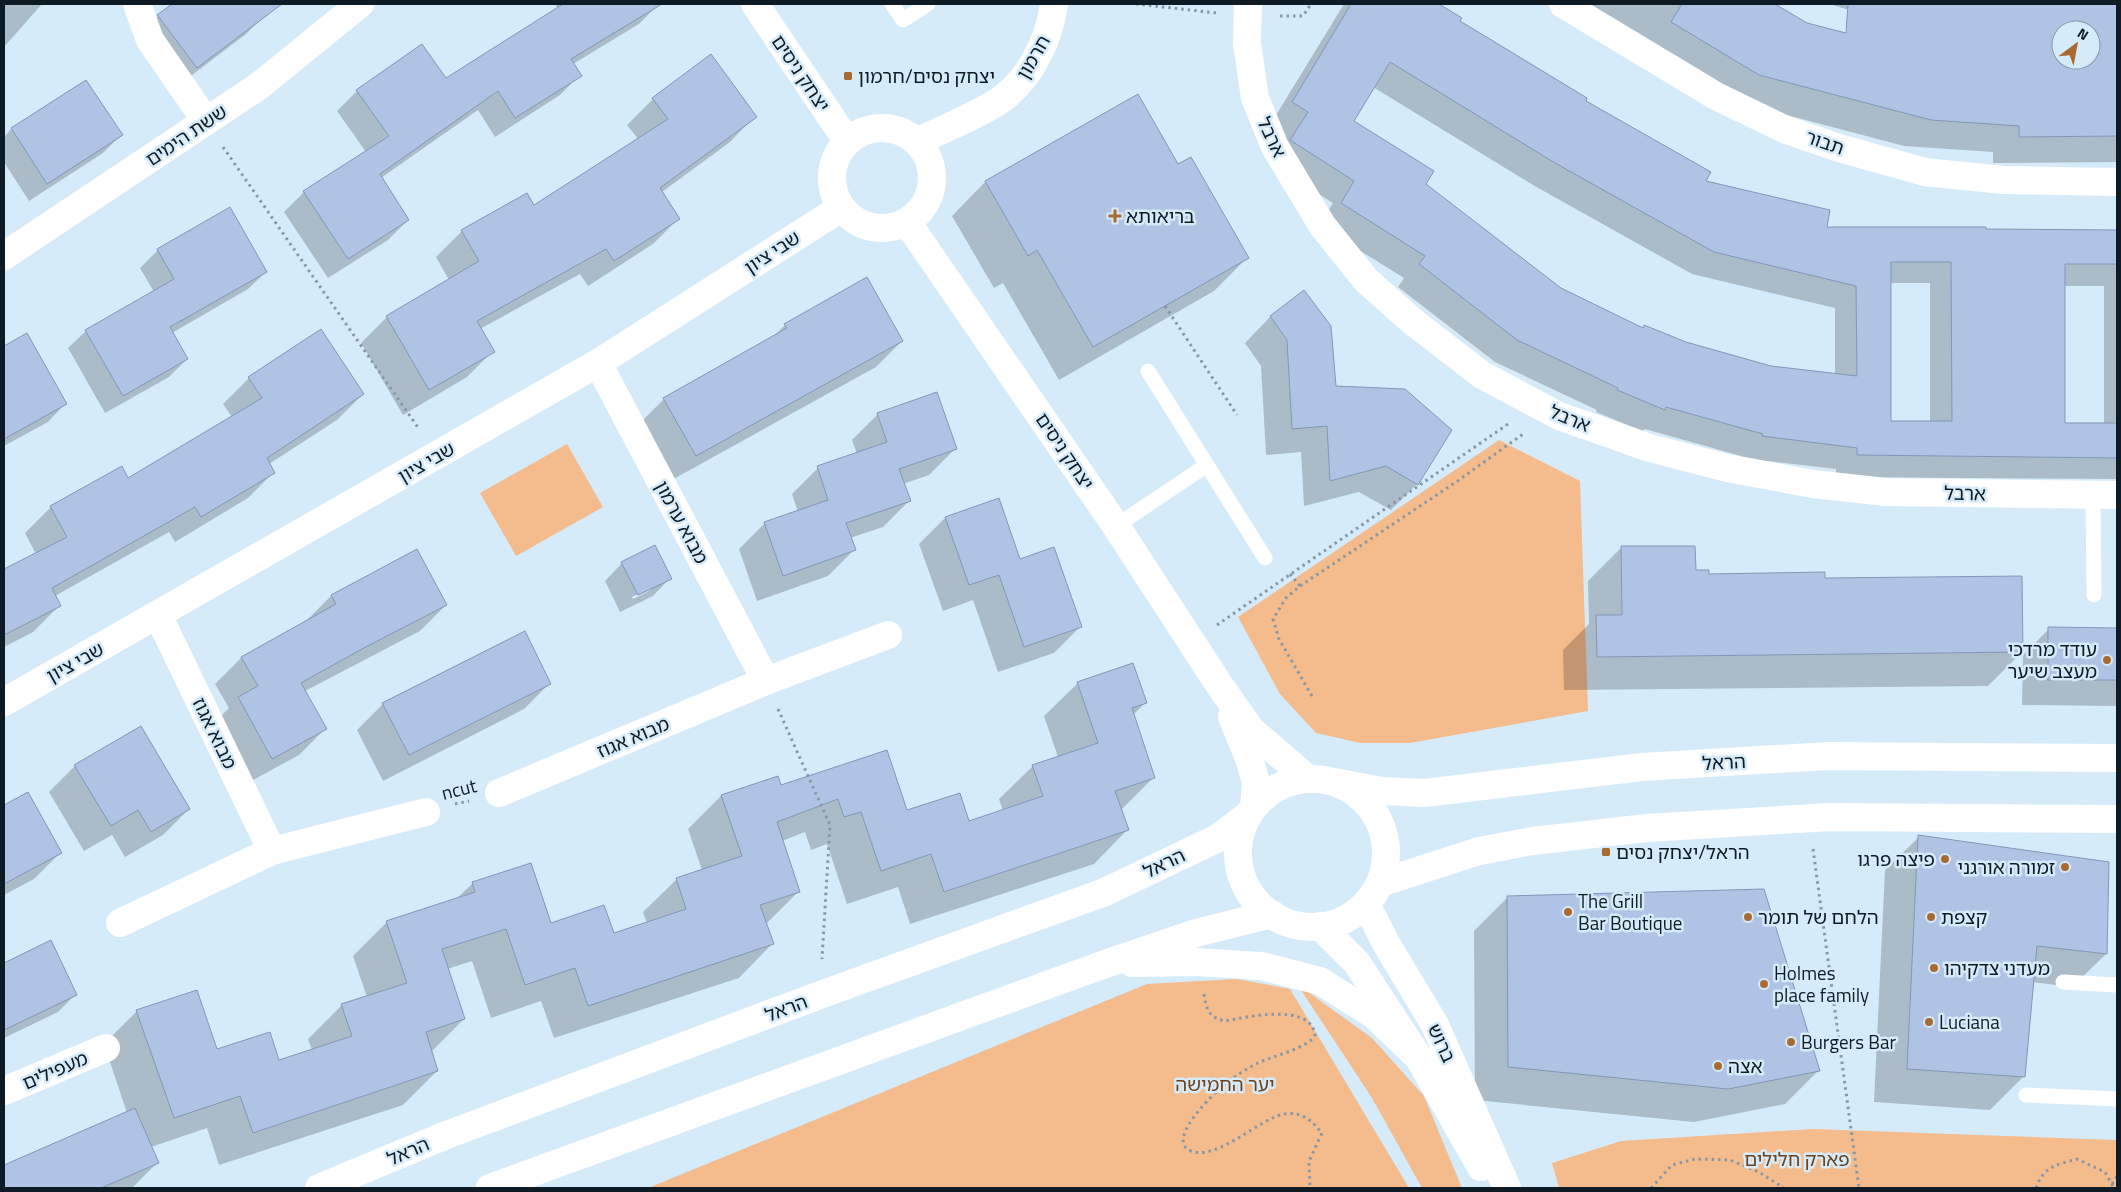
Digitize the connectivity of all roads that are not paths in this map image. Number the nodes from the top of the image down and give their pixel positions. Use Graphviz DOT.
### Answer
graph roads {
  1 [pos="138,4"];
  2 [pos="360,4"];
  3 [pos="755,4"];
  4 [pos="892,4"];
  5 [pos="928,4"];
  6 [pos="1054,4"];
  7 [pos="1248,4"];
  8 [pos="1563,4"];
  9 [pos="206,121"];
  10 [pos="847,141"];
  11 [pos="917,142"];
  12 [pos="2117,182"];
  13 [pos="841,208"];
  14 [pos="907,222"];
  15 [pos="4,256"];
  16 [pos="598,363"];
  17 [pos="1148,371"];
  18 [pos="1207,465"];
  19 [pos="2105,494"];
  20 [pos="1116,526"];
  21 [pos="1265,558"];
  22 [pos="2094,595"];
  23 [pos="158,615"];
  24 [pos="888,634"];
  25 [pos="766,681"];
  26 [pos="1218,684"];
  27 [pos="4,702"];
  28 [pos="2117,758"];
  29 [pos="1321,780"];
  30 [pos="499,794"];
  31 [pos="1251,811"];
  32 [pos="426,812"];
  33 [pos="2117,819"];
  34 [pos="272,851"];
  35 [pos="1373,894"];
  36 [pos="1272,914"];
  37 [pos="120,923"];
  38 [pos="1320,926"];
  39 [pos="1105,964"];
  40 [pos="2063,982"];
  41 [pos="2117,985"];
  42 [pos="106,1048"];
  43 [pos="1419,1058"];
  44 [pos="4,1091"];
  45 [pos="2026,1095"];
  46 [pos="2117,1098"];
  47 [pos="319,1188"];
  48 [pos="490,1188"];
  49 [pos="1494,1188"];
  50 [pos="1506,1188"];
  1 -- 9 [label="street"];
  2 -- 9 [label="street, ששת הימים"];
  3 -- 10 [label="street, יצחק ניסים"];
  4 -- 5 [label="lane"];
  6 -- 11 [label="street, חרמון"];
  7 -- 19 [label="street, ארבל"];
  8 -- 12 [label="street, תבור"];
  9 -- 15 [label="street, ששת הימים"];
  10 -- 11 [label="street"];
  10 -- 13 [label="street"];
  11 -- 14 [label="street"];
  13 -- 14 [label="street"];
  13 -- 16 [label="street, שבי ציון"];
  14 -- 20 [label="street, יצחק ניסים"];
  16 -- 23 [label="street, שבי ציון"];
  16 -- 25 [label="street, מבוא ערמון"];
  17 -- 18 [label="lane"];
  18 -- 20 [label="lane"];
  18 -- 21 [label="lane"];
  19 -- 22 [label="lane"];
  20 -- 26 [label="street, יצחק ניסים"];
  23 -- 27 [label="street, שבי ציון"];
  23 -- 34 [label="street, מבוא אגוז"];
  24 -- 25 [label="street, מבוא אגוז"];
  25 -- 30 [label="street, מבוא אגוז"];
  26 -- 29 [label="street, יצחק ניסים"];
  26 -- 31 [label="street, יצחק ניסים"];
  28 -- 29 [label="street, הראל"];
  29 -- 31 [label="street"];
  29 -- 35 [label="street"];
  31 -- 36 [label="street"];
  31 -- 47 [label="street, הראל"];
  32 -- 34 [label="street"];
  33 -- 35 [label="street"];
  34 -- 37 [label="street"];
  35 -- 38 [label="street"];
  35 -- 50 [label="street, ברוש"];
  36 -- 38 [label="street"];
  36 -- 39 [label="street"];
  38 -- 43 [label="street, ברוש"];
  39 -- 43 [label="street"];
  39 -- 48 [label="street"];
  40 -- 41 [label="lane"];
  42 -- 44 [label="street, מעפילים"];
  43 -- 49 [label="street, ברוש"];
  45 -- 46 [label="lane"];
}
